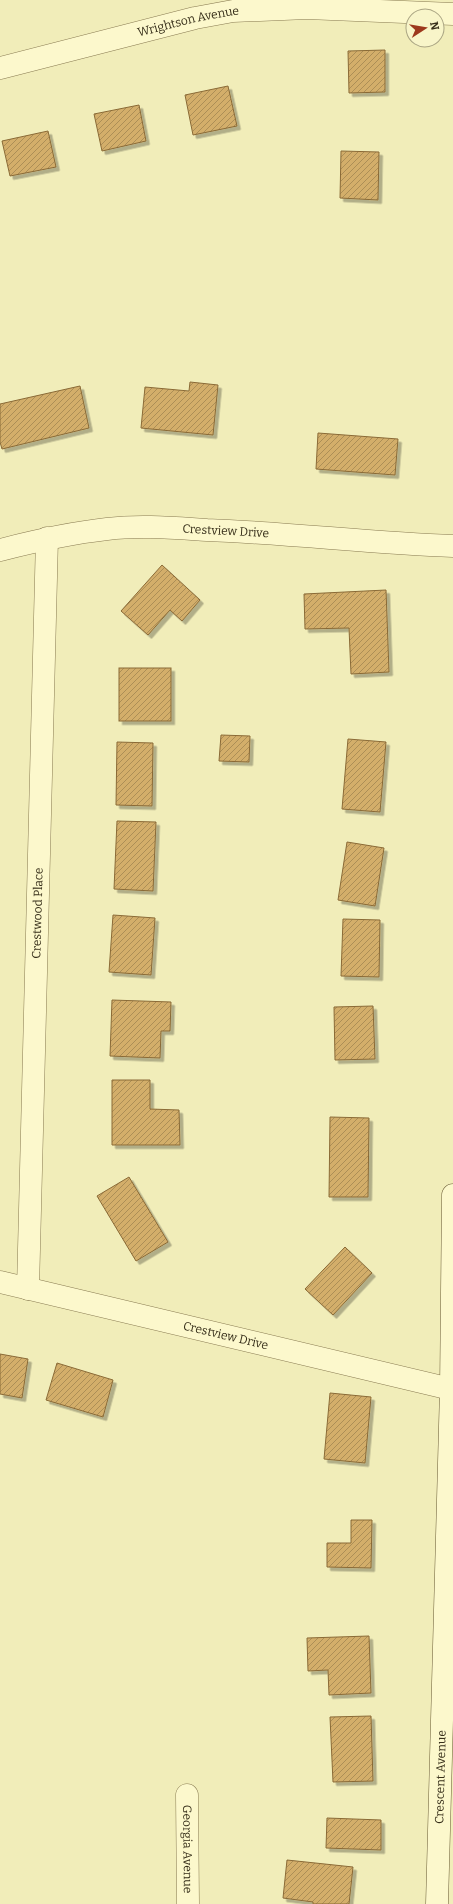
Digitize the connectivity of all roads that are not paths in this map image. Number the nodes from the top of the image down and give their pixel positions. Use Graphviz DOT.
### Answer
graph roads {
  1 [pos="453,14"];
  2 [pos="0,68"];
  3 [pos="47,538"];
  4 [pos="453,546"];
  5 [pos="0,550"];
  6 [pos="453,1195"];
  7 [pos="0,1282"];
  8 [pos="28,1289"];
  9 [pos="451,1389"];
  10 [pos="451,1418"];
  11 [pos="187,1795"];
  12 [pos="188,1904"];
  13 [pos="437,1904"];
  1 -- 2 [label="street, Wrightson Avenue"];
  3 -- 4 [label="street, Crestview Drive"];
  3 -- 5 [label="street, Crestview Drive"];
  3 -- 8 [label="street, Crestwood Place"];
  6 -- 9 [label="street, Crescent Avenue"];
  7 -- 8 [label="street, Crestview Drive"];
  8 -- 9 [label="street, Crestview Drive"];
  9 -- 10 [label="street, Crescent Avenue"];
  10 -- 13 [label="street, Crescent Avenue"];
  11 -- 12 [label="street, Georgia Avenue"];
}
